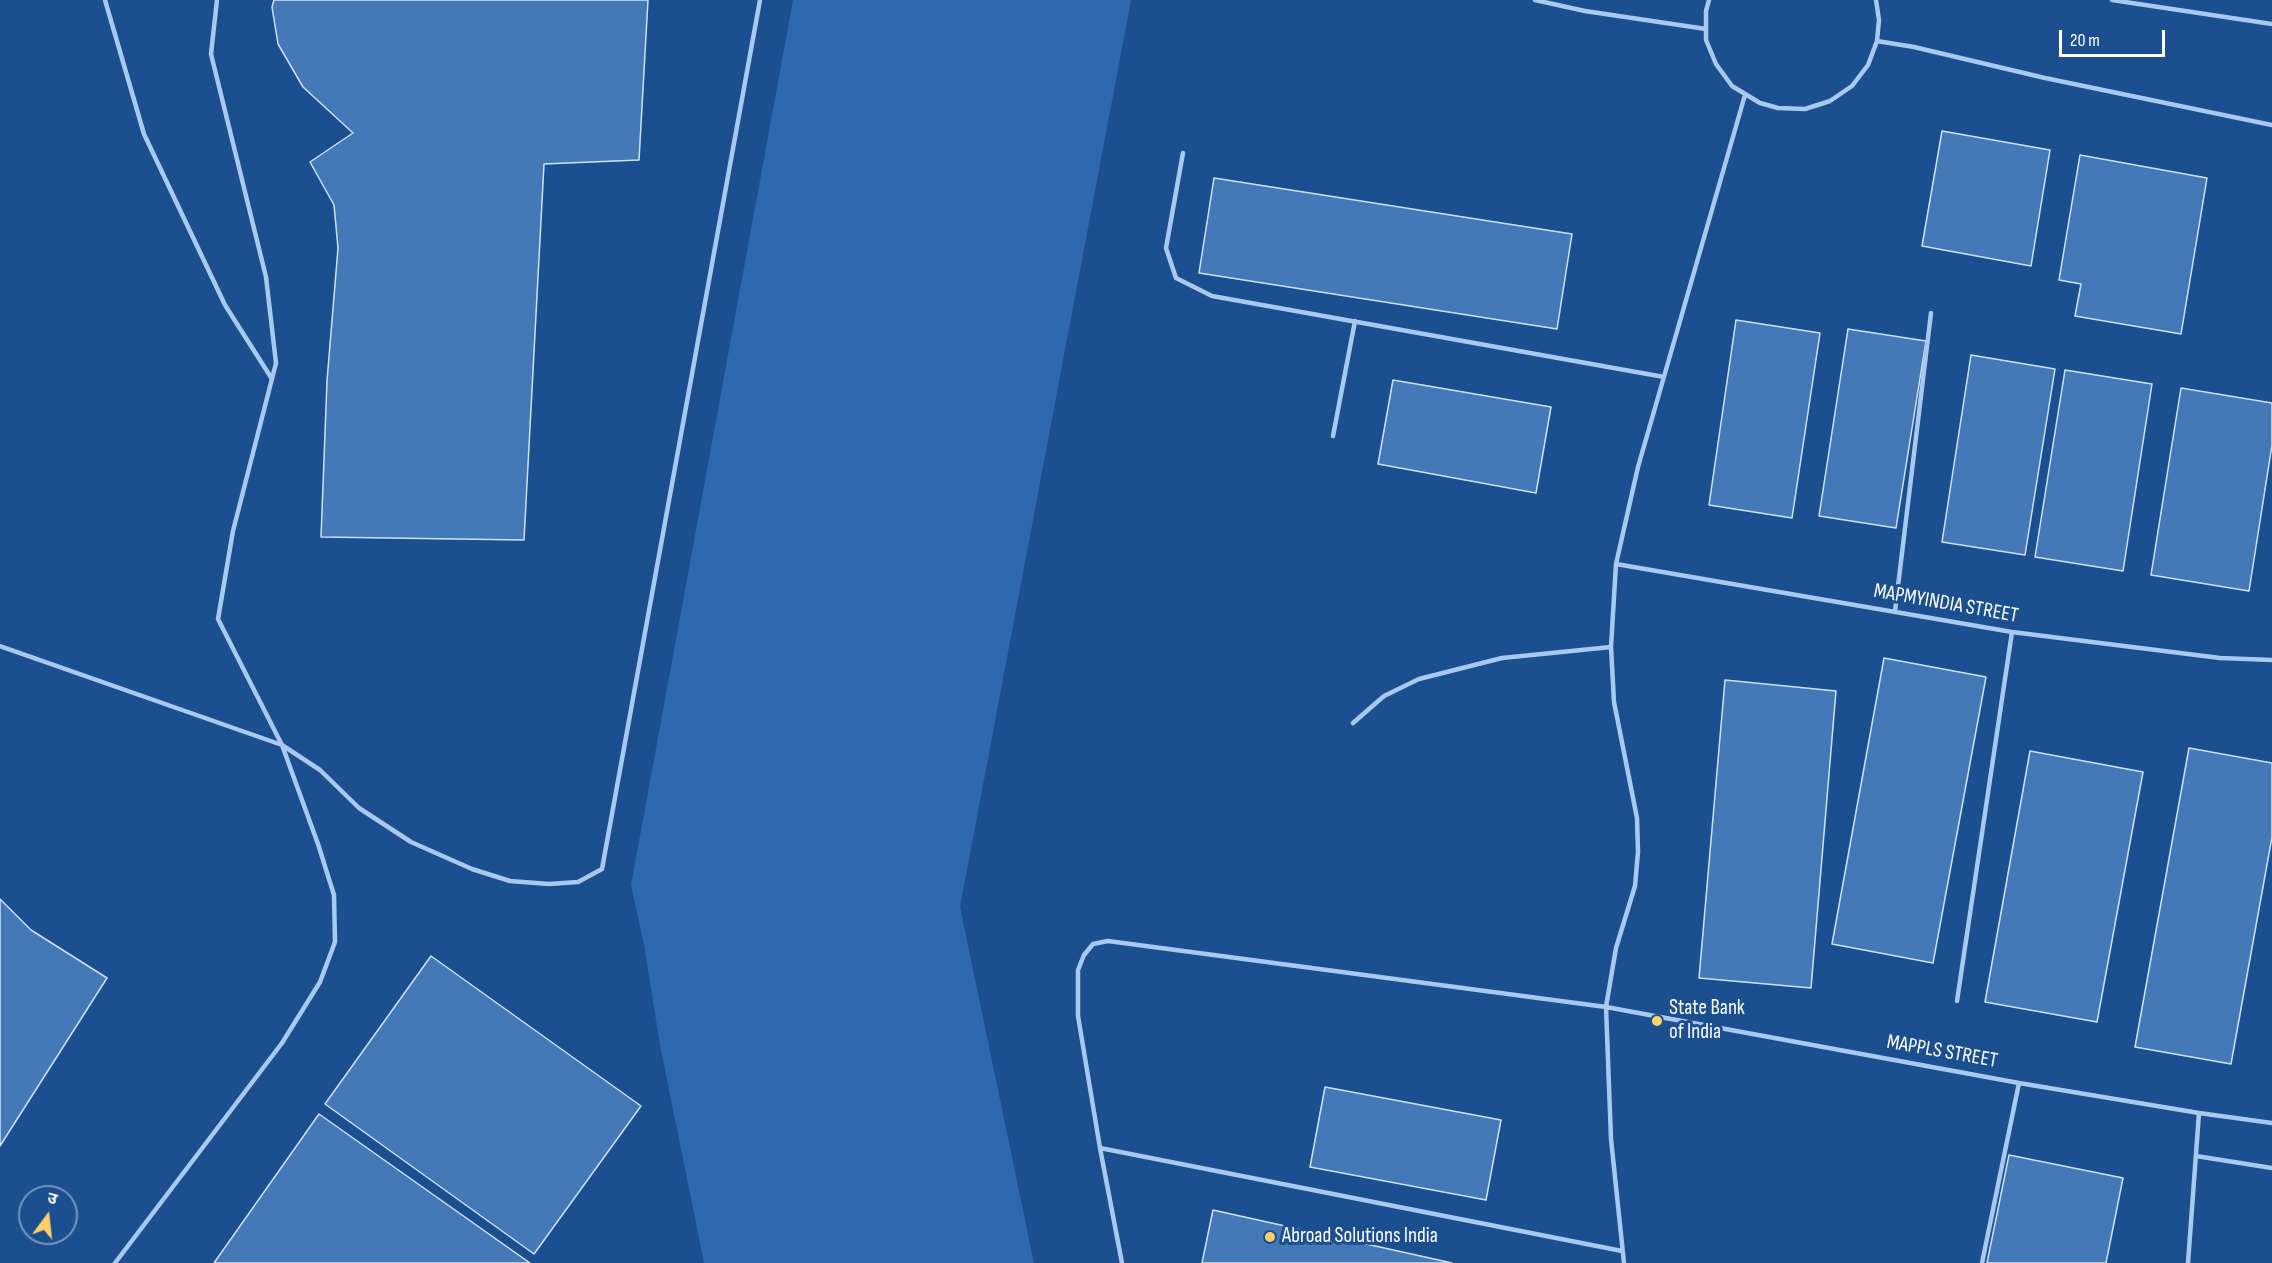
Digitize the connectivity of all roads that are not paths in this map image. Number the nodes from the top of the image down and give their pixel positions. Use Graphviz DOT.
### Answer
graph roads {
  1 [pos="105,0"];
  2 [pos="218,0"];
  3 [pos="760,0"];
  4 [pos="1535,0"];
  5 [pos="1709,0"];
  6 [pos="1876,0"];
  7 [pos="2112,0"];
  8 [pos="2272,24"];
  9 [pos="1706,29"];
  10 [pos="1877,41"];
  11 [pos="1745,95"];
  12 [pos="2272,125"];
  13 [pos="1183,153"];
  14 [pos="1931,313"];
  15 [pos="1355,321"];
  16 [pos="1664,376"];
  17 [pos="272,379"];
  18 [pos="1333,436"];
  19 [pos="1616,564"];
  20 [pos="1895,611"];
  21 [pos="2012,632"];
  22 [pos="0,646"];
  23 [pos="1611,647"];
  24 [pos="2272,660"];
  25 [pos="1353,723"];
  26 [pos="282,745"];
  27 [pos="1957,1001"];
  28 [pos="1606,1007"];
  29 [pos="2019,1083"];
  30 [pos="2199,1113"];
  31 [pos="2272,1123"];
  32 [pos="1100,1148"];
  33 [pos="2196,1156"];
  34 [pos="2272,1168"];
  35 [pos="1622,1251"];
  36 [pos="115,1263"];
  37 [pos="1122,1263"];
  38 [pos="1624,1263"];
  39 [pos="1982,1263"];
  40 [pos="2188,1263"];
  1 -- 17 [label="lane"];
  2 -- 17 [label="lane"];
  3 -- 26 [label="lane"];
  4 -- 9 [label="lane"];
  5 -- 9 [label="lane"];
  6 -- 10 [label="lane"];
  7 -- 8 [label="lane"];
  9 -- 11 [label="lane"];
  10 -- 11 [label="lane"];
  10 -- 12 [label="lane"];
  11 -- 16 [label="lane"];
  13 -- 15 [label="lane"];
  14 -- 20 [label="lane"];
  15 -- 16 [label="lane"];
  15 -- 18 [label="lane"];
  16 -- 19 [label="lane"];
  17 -- 26 [label="lane"];
  19 -- 20 [label="lane, MAPMYINDIA STREET"];
  19 -- 23 [label="lane"];
  20 -- 21 [label="lane, MAPMYINDIA STREET"];
  21 -- 24 [label="lane, MAPMYINDIA STREET"];
  21 -- 27 [label="lane"];
  22 -- 26 [label="lane"];
  23 -- 25 [label="lane"];
  23 -- 28 [label="lane"];
  26 -- 36 [label="lane"];
  28 -- 29 [label="lane, MAPPLS STREET"];
  28 -- 32 [label="lane, MAPPLS STREET"];
  28 -- 35 [label="lane"];
  29 -- 30 [label="lane, MAPPLS STREET"];
  29 -- 39 [label="lane"];
  30 -- 31 [label="lane, MAPPLS STREET"];
  30 -- 33 [label="lane"];
  32 -- 35 [label="lane"];
  32 -- 37 [label="lane, MAPPLS STREET"];
  33 -- 34 [label="lane"];
  33 -- 40 [label="lane"];
  35 -- 38 [label="lane"];
}
